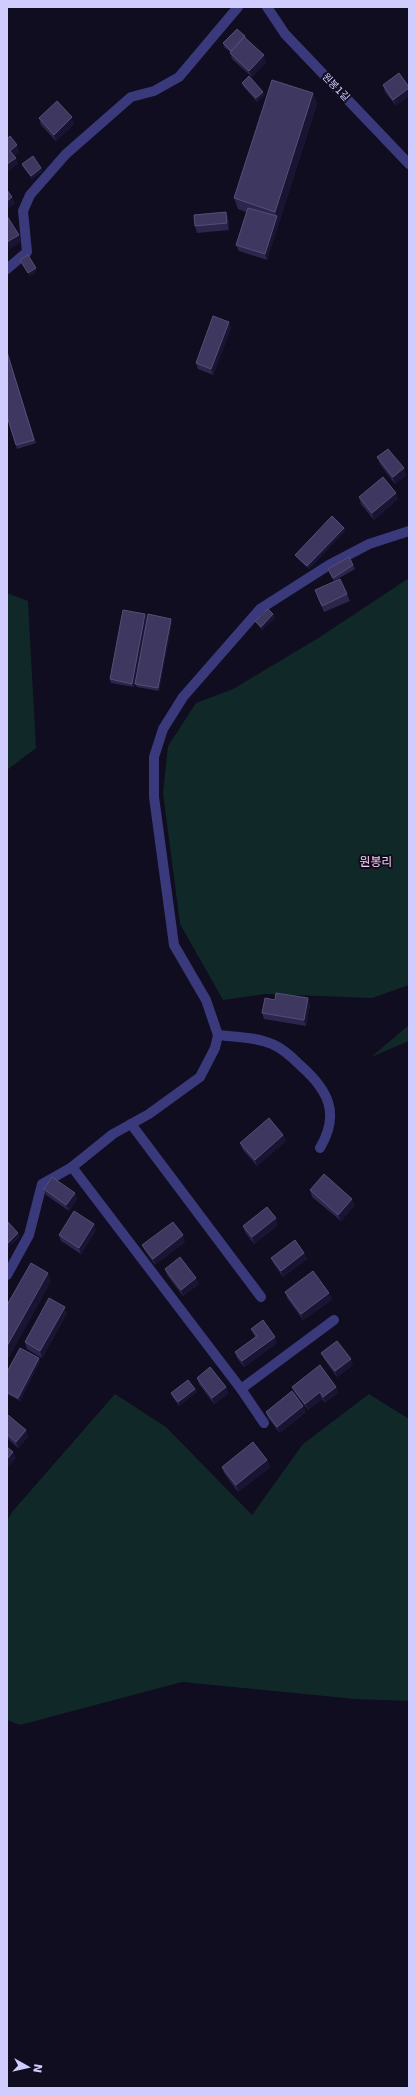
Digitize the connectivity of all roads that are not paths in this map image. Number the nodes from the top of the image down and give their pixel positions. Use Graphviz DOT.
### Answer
graph roads {
  1 [pos="238,7"];
  2 [pos="267,7"];
  3 [pos="409,164"];
  4 [pos="7,269"];
  5 [pos="409,530"];
  6 [pos="218,1035"];
  7 [pos="131,1124"];
  8 [pos="320,1148"];
  9 [pos="72,1167"];
  10 [pos="7,1275"];
  11 [pos="261,1297"];
  12 [pos="334,1320"];
  13 [pos="242,1390"];
  14 [pos="264,1423"];
  1 -- 4 [label="street"];
  2 -- 3 [label="street, 원봉1길"];
  5 -- 6 [label="street"];
  6 -- 7 [label="street"];
  6 -- 8 [label="street"];
  7 -- 9 [label="street"];
  7 -- 11 [label="street"];
  9 -- 10 [label="street"];
  9 -- 13 [label="street"];
  12 -- 13 [label="street"];
  13 -- 14 [label="street"];
}
